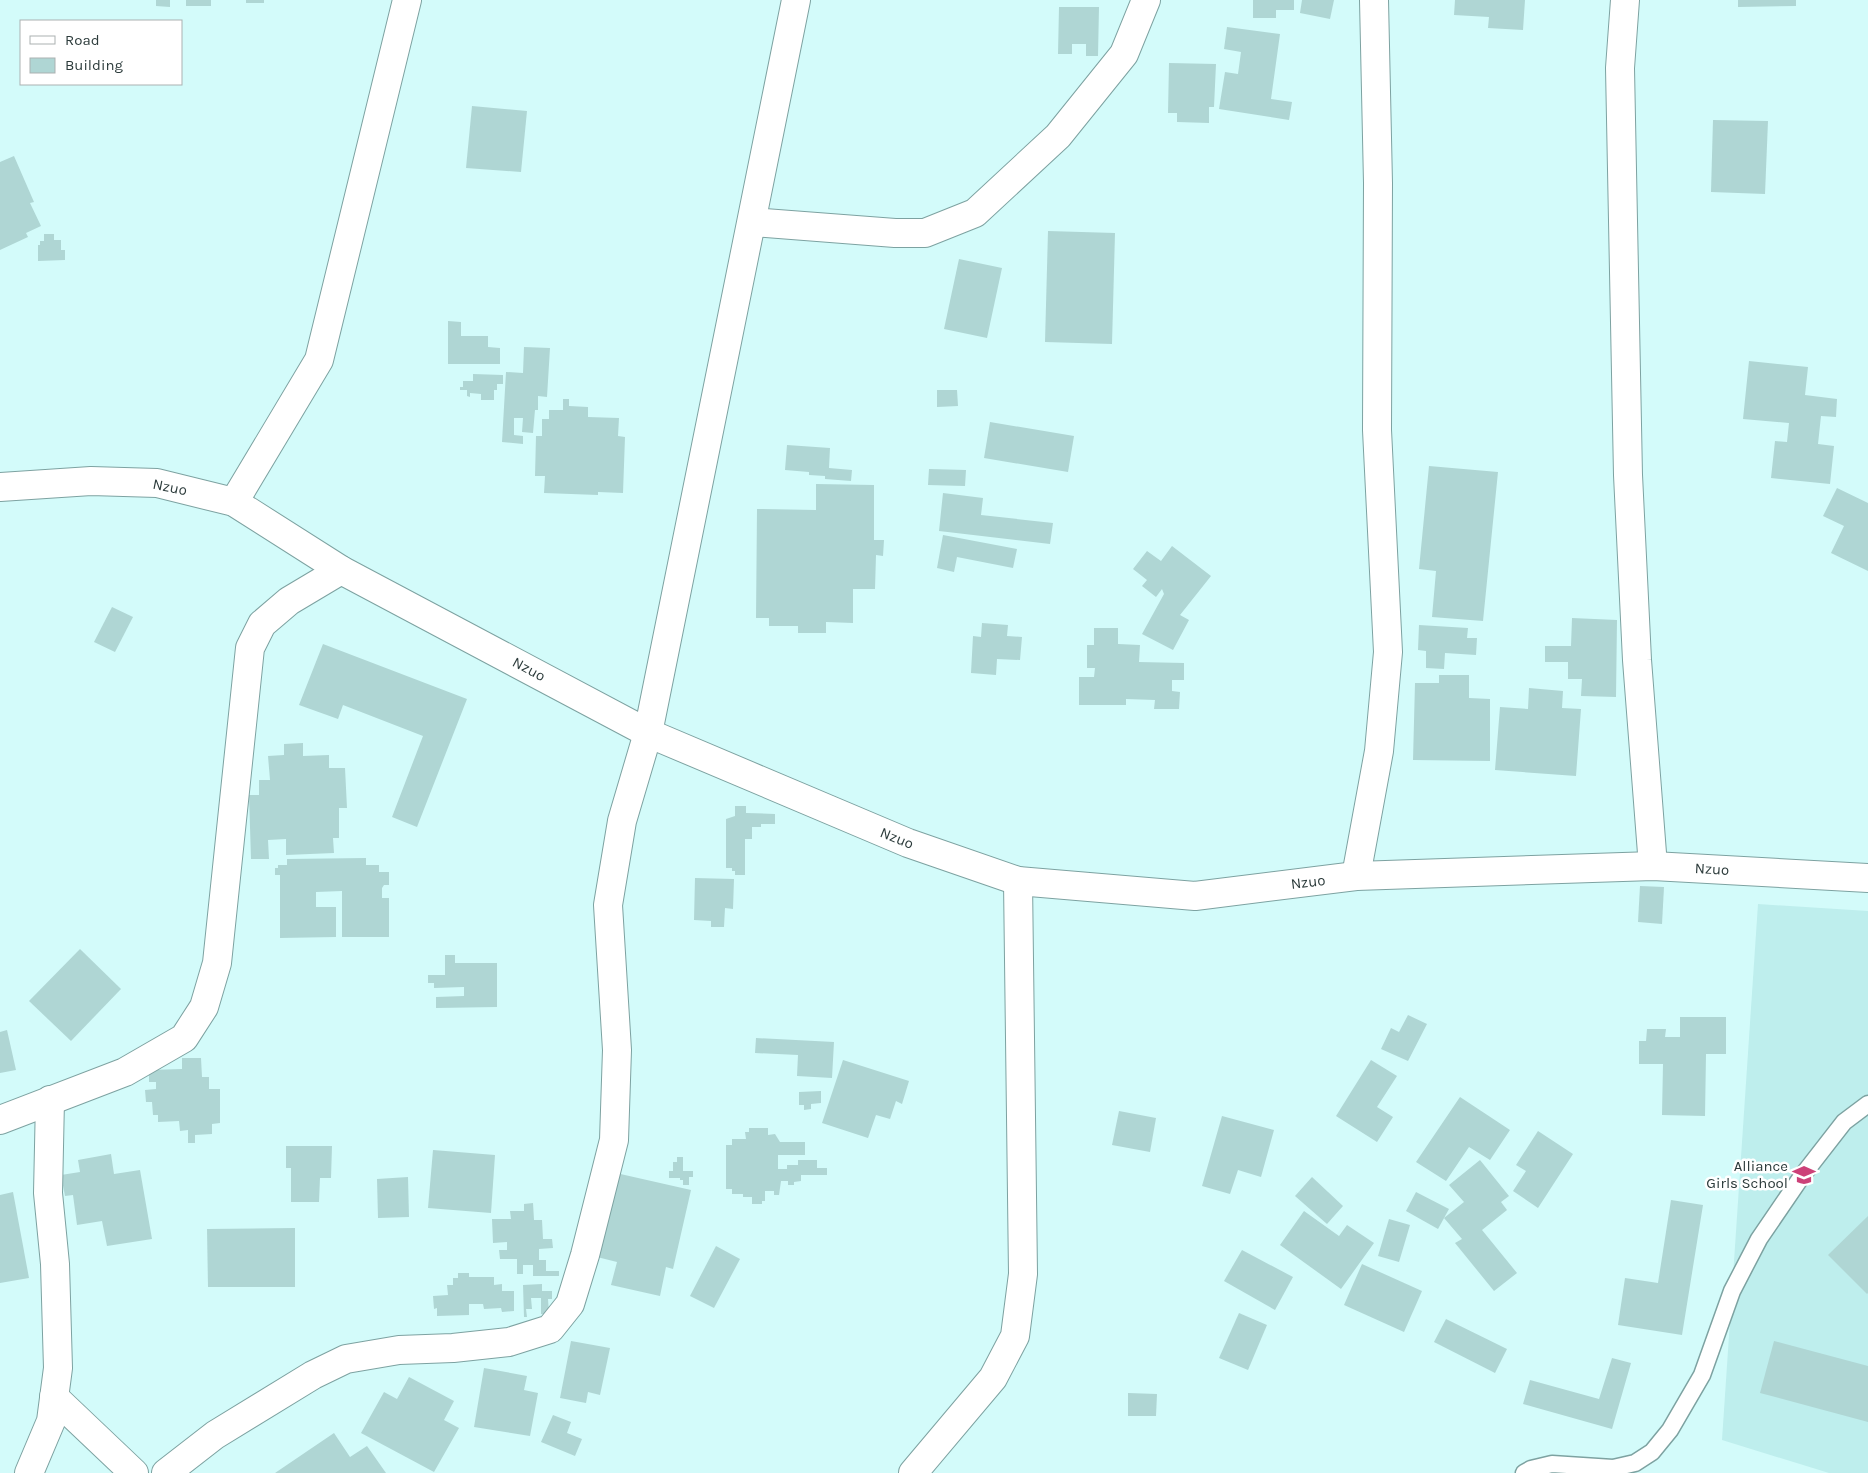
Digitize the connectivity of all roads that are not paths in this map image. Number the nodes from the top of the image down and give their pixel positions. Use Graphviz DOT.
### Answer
graph roads {
  1 [pos="407,0"];
  2 [pos="796,0"];
  3 [pos="1146,0"];
  4 [pos="1374,0"];
  5 [pos="1625,0"];
  6 [pos="752,222"];
  7 [pos="0,487"];
  8 [pos="234,502"];
  9 [pos="341,570"];
  10 [pos="648,732"];
  11 [pos="1653,866"];
  12 [pos="1356,876"];
  13 [pos="1868,878"];
  14 [pos="1018,881"];
  15 [pos="50,1100"];
  16 [pos="1868,1104"];
  17 [pos="0,1120"];
  18 [pos="54,1397"];
  19 [pos="30,1473"];
  20 [pos="134,1473"];
  21 [pos="166,1473"];
  22 [pos="913,1473"];
  23 [pos="1524,1473"];
  1 -- 8 [label="street"];
  2 -- 6 [label="street"];
  3 -- 6 [label="street"];
  4 -- 12 [label="street"];
  5 -- 11 [label="street"];
  6 -- 10 [label="street"];
  7 -- 8 [label="street, Nzuo"];
  8 -- 9 [label="street, Nzuo"];
  9 -- 10 [label="street, Nzuo"];
  9 -- 15 [label="street"];
  10 -- 14 [label="street, Nzuo"];
  10 -- 21 [label="street"];
  11 -- 12 [label="street, Nzuo"];
  11 -- 13 [label="street, Nzuo"];
  12 -- 14 [label="street, Nzuo"];
  14 -- 22 [label="street"];
  15 -- 17 [label="street"];
  15 -- 18 [label="street"];
  16 -- 23 [label="lane"];
  18 -- 19 [label="street"];
  18 -- 20 [label="street"];
}
